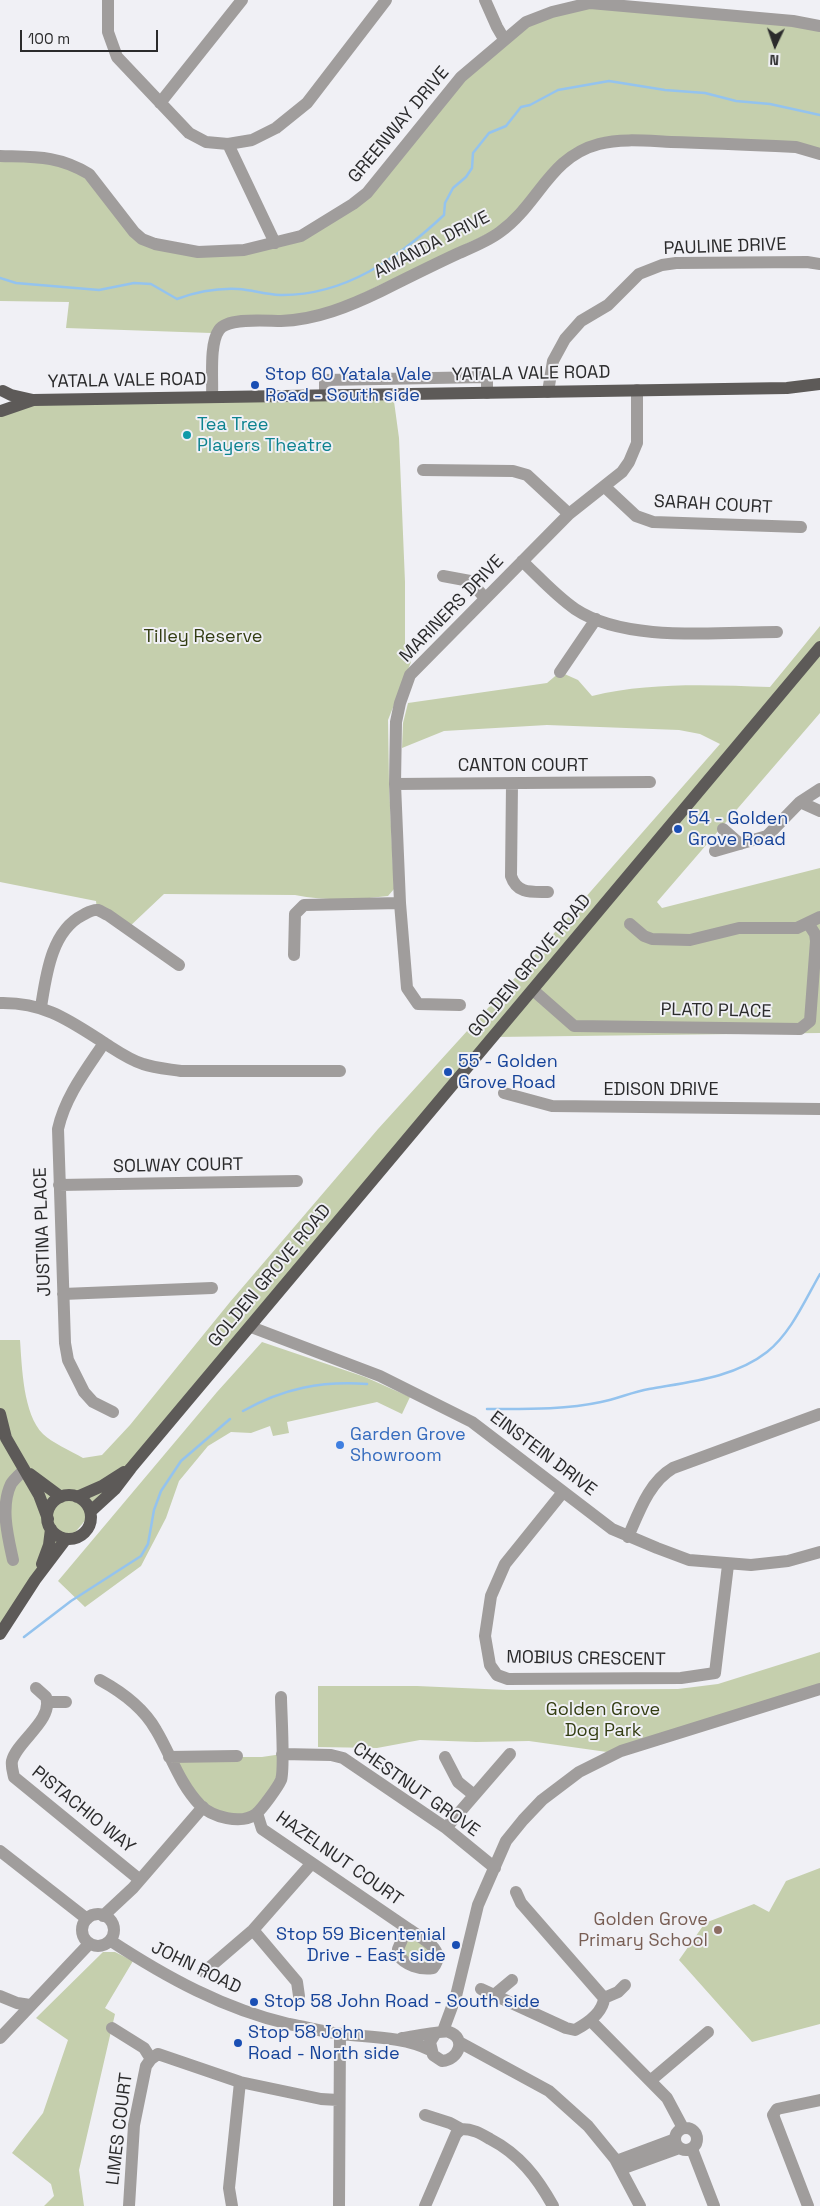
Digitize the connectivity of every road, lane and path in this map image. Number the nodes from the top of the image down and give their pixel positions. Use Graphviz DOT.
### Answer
graph roads {
  1 [pos="108,0"];
  2 [pos="242,0"];
  3 [pos="386,0"];
  4 [pos="485,0"];
  5 [pos="820,26"];
  6 [pos="504,39"];
  7 [pos="160,103"];
  8 [pos="228,144"];
  9 [pos="820,154"];
  10 [pos="0,156"];
  11 [pos="275,243"];
  12 [pos="820,264"];
  13 [pos="820,384"];
  14 [pos="787,388"];
  15 [pos="1,389"];
  16 [pos="638,390"];
  17 [pos="548,392"];
  18 [pos="820,392"];
  19 [pos="212,397"];
  20 [pos="33,400"];
  21 [pos="1,412"];
  22 [pos="423,470"];
  23 [pos="605,488"];
  24 [pos="569,514"];
  25 [pos="801,527"];
  26 [pos="522,561"];
  27 [pos="443,576"];
  28 [pos="485,598"];
  29 [pos="596,618"];
  30 [pos="777,632"];
  31 [pos="820,646"];
  32 [pos="560,672"];
  33 [pos="650,782"];
  34 [pos="396,784"];
  35 [pos="512,784"];
  36 [pos="820,789"];
  37 [pos="800,802"];
  38 [pos="820,811"];
  39 [pos="723,829"];
  40 [pos="740,844"];
  41 [pos="715,851"];
  42 [pos="548,892"];
  43 [pos="400,903"];
  44 [pos="820,917"];
  45 [pos="808,923"];
  46 [pos="630,924"];
  47 [pos="294,955"];
  48 [pos="179,965"];
  49 [pos="533,990"];
  50 [pos="0,1003"];
  51 [pos="460,1005"];
  52 [pos="41,1007"];
  53 [pos="104,1043"];
  54 [pos="340,1071"];
  55 [pos="504,1093"];
  56 [pos="820,1109"];
  57 [pos="297,1181"];
  58 [pos="59,1185"];
  59 [pos="212,1288"];
  60 [pos="63,1294"];
  61 [pos="250,1327"];
  62 [pos="113,1412"];
  63 [pos="0,1414"];
  64 [pos="820,1414"];
  65 [pos="131,1468"];
  66 [pos="24,1470"];
  67 [pos="563,1492"];
  68 [pos="61,1497"];
  69 [pos="77,1497"];
  70 [pos="90,1511"];
  71 [pos="49,1524"];
  72 [pos="628,1537"];
  73 [pos="66,1539"];
  74 [pos="820,1552"];
  75 [pos="13,1560"];
  76 [pos="728,1565"];
  77 [pos="35,1580"];
  78 [pos="0,1634"];
  79 [pos="100,1680"];
  80 [pos="36,1688"];
  81 [pos="820,1689"];
  82 [pos="281,1696"];
  83 [pos="820,1696"];
  84 [pos="48,1702"];
  85 [pos="66,1702"];
  86 [pos="282,1754"];
  87 [pos="510,1754"];
  88 [pos="169,1756"];
  89 [pos="237,1756"];
  90 [pos="445,1757"];
  91 [pos="6,1763"];
  92 [pos="474,1795"];
  93 [pos="203,1807"];
  94 [pos="257,1813"];
  95 [pos="446,1828"];
  96 [pos="0,1851"];
  97 [pos="501,1856"];
  98 [pos="312,1863"];
  99 [pos="495,1868"];
  100 [pos="137,1884"];
  101 [pos="516,1892"];
  102 [pos="87,1919"];
  103 [pos="107,1919"];
  104 [pos="407,1928"];
  105 [pos="253,1930"];
  106 [pos="111,1941"];
  107 [pos="90,1944"];
  108 [pos="204,1972"];
  109 [pos="512,1980"];
  110 [pos="625,1985"];
  111 [pos="481,1989"];
  112 [pos="494,1995"];
  113 [pos="0,1996"];
  114 [pos="298,1996"];
  115 [pos="456,1996"];
  116 [pos="604,1998"];
  117 [pos="30,2005"];
  118 [pos="591,2021"];
  119 [pos="112,2028"];
  120 [pos="708,2032"];
  121 [pos="439,2033"];
  122 [pos="340,2034"];
  123 [pos="0,2038"];
  124 [pos="388,2039"];
  125 [pos="457,2039"];
  126 [pos="430,2050"];
  127 [pos="455,2056"];
  128 [pos="151,2059"];
  129 [pos="505,2066"];
  130 [pos="650,2080"];
  131 [pos="240,2082"];
  132 [pos="338,2100"];
  133 [pos="820,2100"];
  134 [pos="424,2115"];
  135 [pos="683,2128"];
  136 [pos="461,2129"];
  137 [pos="682,2145"];
  138 [pos="619,2165"];
  139 [pos="130,2206"];
  140 [pos="232,2206"];
  141 [pos="339,2206"];
  142 [pos="425,2206"];
  143 [pos="553,2206"];
  144 [pos="640,2206"];
  145 [pos="714,2206"];
  146 [pos="808,2206"];
  1 -- 7 [label="street"];
  2 -- 7 [label="street"];
  3 -- 8 [label="street"];
  4 -- 6 [label="street"];
  5 -- 6 [label="street, GREENWAY DRIVE"];
  6 -- 11 [label="street, GREENWAY DRIVE"];
  7 -- 8 [label="street"];
  8 -- 11 [label="street"];
  9 -- 19 [label="street, AMANDA DRIVE"];
  10 -- 11 [label="street, GREENWAY DRIVE"];
  12 -- 17 [label="street, PAULINE DRIVE"];
  13 -- 14 [label="main road, YATALA VALE ROAD"];
  14 -- 16 [label="main road, YATALA VALE ROAD"];
  14 -- 18 [label="main road"];
  15 -- 20 [label="main road, YATALA VALE ROAD"];
  15 -- 21 [label="main road"];
  16 -- 17 [label="main road, YATALA VALE ROAD"];
  16 -- 23 [label="street, MARINERS DRIVE"];
  17 -- 19 [label="main road, YATALA VALE ROAD"];
  19 -- 20 [label="main road, YATALA VALE ROAD"];
  20 -- 21 [label="main road, YATALA VALE ROAD"];
  22 -- 24 [label="street"];
  23 -- 24 [label="street, MARINERS DRIVE"];
  23 -- 25 [label="street, SARAH COURT"];
  24 -- 26 [label="street, MARINERS DRIVE"];
  26 -- 28 [label="street, MARINERS DRIVE"];
  26 -- 29 [label="street"];
  27 -- 28 [label="street"];
  28 -- 34 [label="street, MARINERS DRIVE"];
  29 -- 30 [label="street"];
  29 -- 32 [label="street"];
  31 -- 49 [label="main road, GOLDEN GROVE ROAD"];
  33 -- 35 [label="street, CANTON COURT"];
  34 -- 35 [label="street, CANTON COURT"];
  34 -- 43 [label="street, MARINERS DRIVE"];
  35 -- 42 [label="street"];
  36 -- 37 [label="street"];
  37 -- 38 [label="street"];
  37 -- 40 [label="street"];
  39 -- 40 [label="street"];
  40 -- 41 [label="street"];
  43 -- 47 [label="street"];
  43 -- 51 [label="street, MARINERS DRIVE"];
  44 -- 45 [label="street"];
  45 -- 46 [label="street"];
  45 -- 49 [label="street, PLATO PLACE"];
  48 -- 52 [label="street"];
  49 -- 61 [label="main road, GOLDEN GROVE ROAD"];
  50 -- 52 [label="street"];
  52 -- 53 [label="street"];
  53 -- 54 [label="street"];
  53 -- 58 [label="street, JUSTINA PLACE"];
  55 -- 56 [label="street, EDISON DRIVE"];
  57 -- 58 [label="street, SOLWAY COURT"];
  58 -- 60 [label="street, JUSTINA PLACE"];
  59 -- 60 [label="street"];
  60 -- 62 [label="street, JUSTINA PLACE"];
  61 -- 65 [label="main road, GOLDEN GROVE ROAD"];
  61 -- 67 [label="street, EINSTEIN DRIVE"];
  63 -- 66 [label="main road"];
  64 -- 72 [label="street"];
  65 -- 69 [label="main road, GOLDEN GROVE ROAD"];
  65 -- 70 [label="main road, GOLDEN GROVE ROAD"];
  66 -- 68 [label="main road"];
  66 -- 71 [label="main road"];
  66 -- 75 [label="street"];
  67 -- 72 [label="street, EINSTEIN DRIVE"];
  67 -- 76 [label="street, MOBIUS CRESCENT"];
  68 -- 69 [label="main road"];
  68 -- 71 [label="main road"];
  69 -- 70 [label="main road"];
  70 -- 73 [label="main road"];
  71 -- 73 [label="main road"];
  71 -- 77 [label="main road"];
  72 -- 76 [label="street, EINSTEIN DRIVE"];
  73 -- 77 [label="main road"];
  74 -- 76 [label="street, EINSTEIN DRIVE"];
  77 -- 78 [label="main road"];
  79 -- 88 [label="street"];
  80 -- 84 [label="street"];
  81 -- 97 [label="street"];
  82 -- 86 [label="street"];
  83 -- 97 [label="street"];
  84 -- 85 [label="street"];
  84 -- 91 [label="street, PISTACHIO WAY"];
  86 -- 94 [label="street"];
  86 -- 95 [label="street, CHESTNUT GROVE"];
  87 -- 92 [label="street"];
  88 -- 89 [label="street"];
  88 -- 93 [label="street"];
  90 -- 92 [label="street"];
  91 -- 100 [label="street, PISTACHIO WAY"];
  92 -- 95 [label="street"];
  93 -- 94 [label="street"];
  93 -- 100 [label="street"];
  94 -- 98 [label="street, HAZELNUT COURT"];
  95 -- 99 [label="street, CHESTNUT GROVE"];
  96 -- 102 [label="street"];
  97 -- 99 [label="street"];
  98 -- 104 [label="street, HAZELNUT COURT"];
  98 -- 105 [label="street"];
  99 -- 115 [label="street"];
  100 -- 103 [label="street"];
  101 -- 116 [label="street"];
  102 -- 103 [label="street"];
  102 -- 107 [label="street"];
  103 -- 106 [label="street"];
  105 -- 108 [label="street"];
  105 -- 114 [label="street"];
  106 -- 107 [label="street"];
  106 -- 122 [label="street, JOHN ROAD"];
  107 -- 117 [label="street"];
  109 -- 112 [label="street"];
  110 -- 116 [label="street"];
  111 -- 112 [label="street"];
  112 -- 118 [label="street"];
  113 -- 117 [label="street"];
  115 -- 121 [label="street"];
  115 -- 125 [label="street"];
  116 -- 118 [label="street"];
  117 -- 123 [label="street"];
  118 -- 130 [label="street"];
  119 -- 128 [label="street"];
  120 -- 130 [label="street"];
  121 -- 124 [label="street, JOHN ROAD"];
  121 -- 125 [label="street"];
  121 -- 126 [label="street"];
  122 -- 124 [label="street, JOHN ROAD"];
  122 -- 132 [label="street"];
  124 -- 126 [label="street, JOHN ROAD"];
  125 -- 127 [label="street"];
  125 -- 129 [label="street"];
  126 -- 127 [label="street"];
  127 -- 129 [label="street"];
  128 -- 131 [label="street"];
  128 -- 139 [label="street, LIMES COURT"];
  129 -- 138 [label="street"];
  130 -- 135 [label="street"];
  131 -- 132 [label="street"];
  131 -- 140 [label="street"];
  132 -- 141 [label="street"];
  133 -- 146 [label="street"];
  134 -- 136 [label="street"];
  135 -- 137 [label="street"];
  135 -- 137 [label="street"];
  136 -- 142 [label="street"];
  136 -- 143 [label="street"];
  137 -- 138 [label="street"];
  137 -- 145 [label="street"];
  138 -- 144 [label="street"];
}
